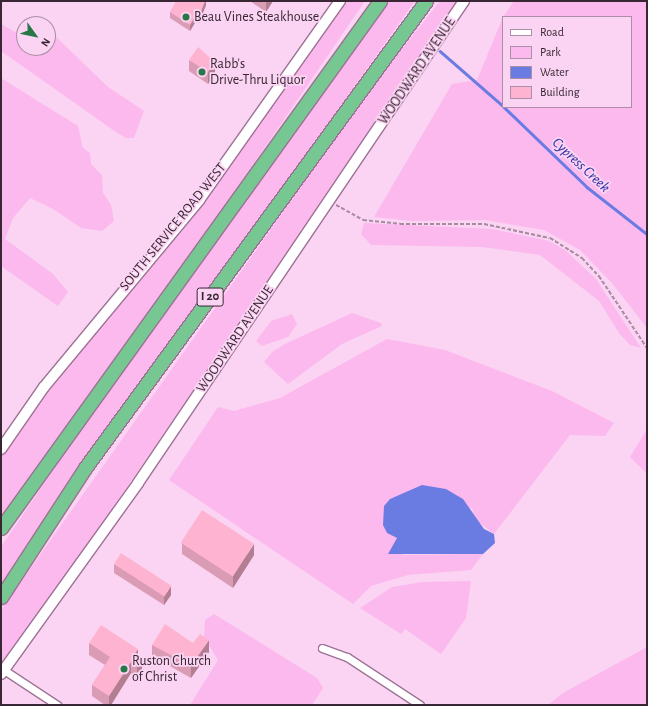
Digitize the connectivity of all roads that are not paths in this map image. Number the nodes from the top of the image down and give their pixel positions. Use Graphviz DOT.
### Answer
graph roads {
  1 [pos="340,1"];
  2 [pos="380,1"];
  3 [pos="426,1"];
  4 [pos="464,1"];
  5 [pos="1,449"];
  6 [pos="1,528"];
  7 [pos="1,597"];
  8 [pos="322,648"];
  9 [pos="2,672"];
  10 [pos="57,705"];
  11 [pos="420,705"];
  1 -- 5 [label="main road, SOUTH SERVICE ROAD WEST"];
  2 -- 6 [label="highway, I 20"];
  3 -- 7 [label="highway, I 20"];
  4 -- 9 [label="main road, WOODWARD AVENUE"];
  8 -- 11 [label="street"];
  9 -- 10 [label="street"];
}
